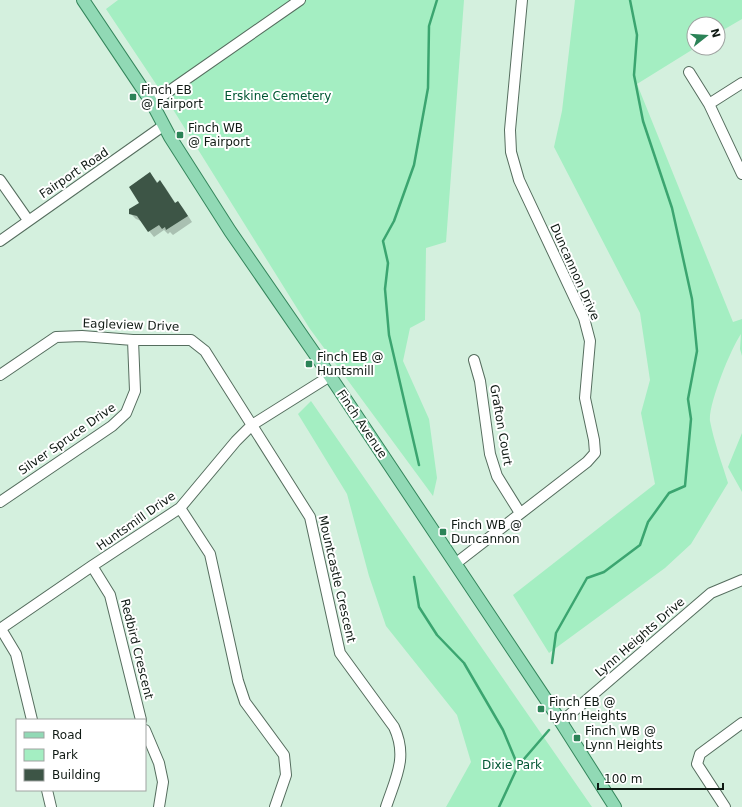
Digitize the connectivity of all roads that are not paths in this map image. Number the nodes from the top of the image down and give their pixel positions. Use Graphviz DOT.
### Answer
graph roads {
  1 [pos="83,0"];
  2 [pos="300,0"];
  3 [pos="522,0"];
  4 [pos="689,72"];
  5 [pos="742,83"];
  6 [pos="152,103"];
  7 [pos="709,104"];
  8 [pos="163,126"];
  9 [pos="742,174"];
  10 [pos="0,180"];
  11 [pos="28,220"];
  12 [pos="0,240"];
  13 [pos="133,340"];
  14 [pos="474,360"];
  15 [pos="0,375"];
  16 [pos="330,376"];
  17 [pos="252,425"];
  18 [pos="0,502"];
  19 [pos="180,508"];
  20 [pos="520,514"];
  21 [pos="455,564"];
  22 [pos="92,566"];
  23 [pos="742,580"];
  24 [pos="0,629"];
  25 [pos="32,719"];
  26 [pos="141,719"];
  27 [pos="561,722"];
  28 [pos="742,723"];
  29 [pos="146,732"];
  30 [pos="47,791"];
  31 [pos="51,807"];
  32 [pos="159,807"];
  33 [pos="275,807"];
  34 [pos="386,807"];
  35 [pos="615,807"];
  36 [pos="725,807"];
  1 -- 6 [label="main road, Finch Avenue"];
  2 -- 6 [label="street"];
  3 -- 20 [label="street, Duncannon Drive"];
  4 -- 7 [label="street"];
  5 -- 7 [label="street"];
  6 -- 8 [label="main road, Finch Avenue"];
  7 -- 9 [label="street"];
  8 -- 11 [label="street, Fairport Road"];
  8 -- 16 [label="main road, Finch Avenue"];
  10 -- 11 [label="street"];
  11 -- 12 [label="street, Fairport Road"];
  13 -- 15 [label="street, Eagleview Drive"];
  13 -- 17 [label="street, Eagleview Drive"];
  13 -- 18 [label="street, Silver Spruce Drive"];
  14 -- 20 [label="street, Grafton Court"];
  16 -- 17 [label="street, Huntsmill Drive"];
  16 -- 21 [label="main road, Finch Avenue"];
  17 -- 19 [label="street, Huntsmill Drive"];
  17 -- 34 [label="street, Mountcastle Crescent"];
  19 -- 22 [label="street, Huntsmill Drive"];
  19 -- 33 [label="street"];
  20 -- 21 [label="street, Duncannon Drive"];
  21 -- 27 [label="main road, Finch Avenue"];
  22 -- 24 [label="street, Huntsmill Drive"];
  22 -- 26 [label="street, Redbird Crescent"];
  23 -- 27 [label="street, Lynn Heights Drive"];
  24 -- 25 [label="street"];
  27 -- 35 [label="main road, Finch Avenue"];
  28 -- 36 [label="street"];
  29 -- 32 [label="street"];
  30 -- 31 [label="street"];
}
